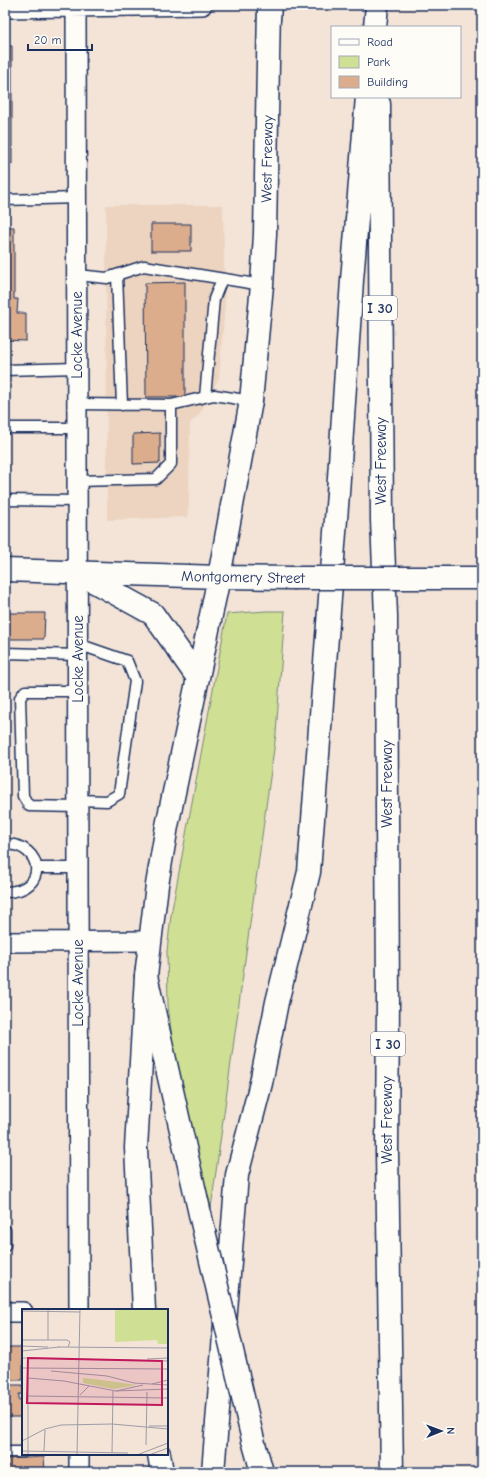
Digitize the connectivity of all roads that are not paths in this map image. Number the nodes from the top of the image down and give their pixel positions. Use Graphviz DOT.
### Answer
graph roads {
  1 [pos="188,5"];
  2 [pos="202,5"];
  3 [pos="378,5"];
  4 [pos="7,7"];
  5 [pos="76,7"];
  6 [pos="269,10"];
  7 [pos="375,26"];
  8 [pos="378,26"];
  9 [pos="367,98"];
  10 [pos="379,98"];
  11 [pos="76,198"];
  12 [pos="5,200"];
  13 [pos="77,275"];
  14 [pos="117,275"];
  15 [pos="222,279"];
  16 [pos="262,285"];
  17 [pos="77,368"];
  18 [pos="5,370"];
  19 [pos="205,397"];
  20 [pos="251,401"];
  21 [pos="77,404"];
  22 [pos="122,405"];
  23 [pos="171,405"];
  24 [pos="5,428"];
  25 [pos="77,428"];
  26 [pos="77,481"];
  27 [pos="5,500"];
  28 [pos="77,501"];
  29 [pos="5,570"];
  30 [pos="77,572"];
  31 [pos="218,577"];
  32 [pos="482,578"];
  33 [pos="78,649"];
  34 [pos="5,653"];
  35 [pos="198,678"];
  36 [pos="78,691"];
  37 [pos="78,803"];
  38 [pos="5,844"];
  39 [pos="37,868"];
  40 [pos="78,868"];
  41 [pos="5,892"];
  42 [pos="150,941"];
  43 [pos="5,942"];
  44 [pos="78,942"];
  45 [pos="146,976"];
  46 [pos="5,1230"];
  47 [pos="5,1246"];
  48 [pos="79,1309"];
  49 [pos="144,1309"];
  50 [pos="5,1312"];
  51 [pos="22,1312"];
  52 [pos="5,1452"];
  53 [pos="22,1452"];
  54 [pos="79,1455"];
  55 [pos="159,1455"];
  56 [pos="79,1472"];
  57 [pos="162,1472"];
  58 [pos="213,1472"];
  59 [pos="262,1472"];
  60 [pos="392,1472"];
  1 -- 2 [label="street"];
  1 -- 5 [label="street"];
  3 -- 7 [label="main road"];
  3 -- 8 [label="main road"];
  4 -- 5 [label="street"];
  5 -- 11 [label="street, Locke Avenue"];
  6 -- 16 [label="main road, West Freeway"];
  9 -- 58 [label="main road"];
  10 -- 60 [label="main road, West Freeway / I 30"];
  11 -- 12 [label="lane"];
  11 -- 13 [label="street, Locke Avenue"];
  13 -- 14 [label="lane"];
  13 -- 17 [label="street, Locke Avenue"];
  14 -- 15 [label="lane"];
  14 -- 22 [label="lane"];
  15 -- 16 [label="lane"];
  15 -- 19 [label="lane"];
  16 -- 20 [label="main road, West Freeway"];
  17 -- 18 [label="lane"];
  17 -- 21 [label="street, Locke Avenue"];
  19 -- 20 [label="lane"];
  19 -- 23 [label="lane"];
  20 -- 31 [label="main road, West Freeway"];
  21 -- 22 [label="lane"];
  21 -- 25 [label="street, Locke Avenue"];
  22 -- 23 [label="lane"];
  23 -- 26 [label="lane"];
  24 -- 25 [label="lane"];
  25 -- 26 [label="street, Locke Avenue"];
  26 -- 28 [label="street, Locke Avenue"];
  27 -- 28 [label="lane"];
  28 -- 30 [label="street, Locke Avenue"];
  29 -- 30 [label="main road, Montgomery Street"];
  30 -- 31 [label="main road, Montgomery Street"];
  30 -- 33 [label="street, Locke Avenue"];
  30 -- 35 [label="main road"];
  31 -- 32 [label="main road, Montgomery Street, bridge"];
  31 -- 35 [label="main road, West Freeway"];
  33 -- 34 [label="lane"];
  33 -- 36 [label="street, Locke Avenue"];
  33 -- 37 [label="lane"];
  35 -- 42 [label="main road, West Freeway"];
  36 -- 37 [label="street, Locke Avenue"];
  36 -- 37 [label="lane"];
  37 -- 40 [label="street, Locke Avenue"];
  38 -- 39 [label="lane"];
  39 -- 40 [label="lane"];
  39 -- 41 [label="lane"];
  40 -- 44 [label="street, Locke Avenue"];
  42 -- 44 [label="street"];
  42 -- 45 [label="main road, West Freeway"];
  43 -- 44 [label="street"];
  44 -- 48 [label="street, Locke Avenue"];
  45 -- 49 [label="main road, West Freeway"];
  45 -- 59 [label="main road, bridge"];
  46 -- 47 [label="lane"];
  50 -- 51 [label="street"];
  52 -- 53 [label="lane"];
  54 -- 56 [label="street"];
  55 -- 57 [label="main road"];
}
